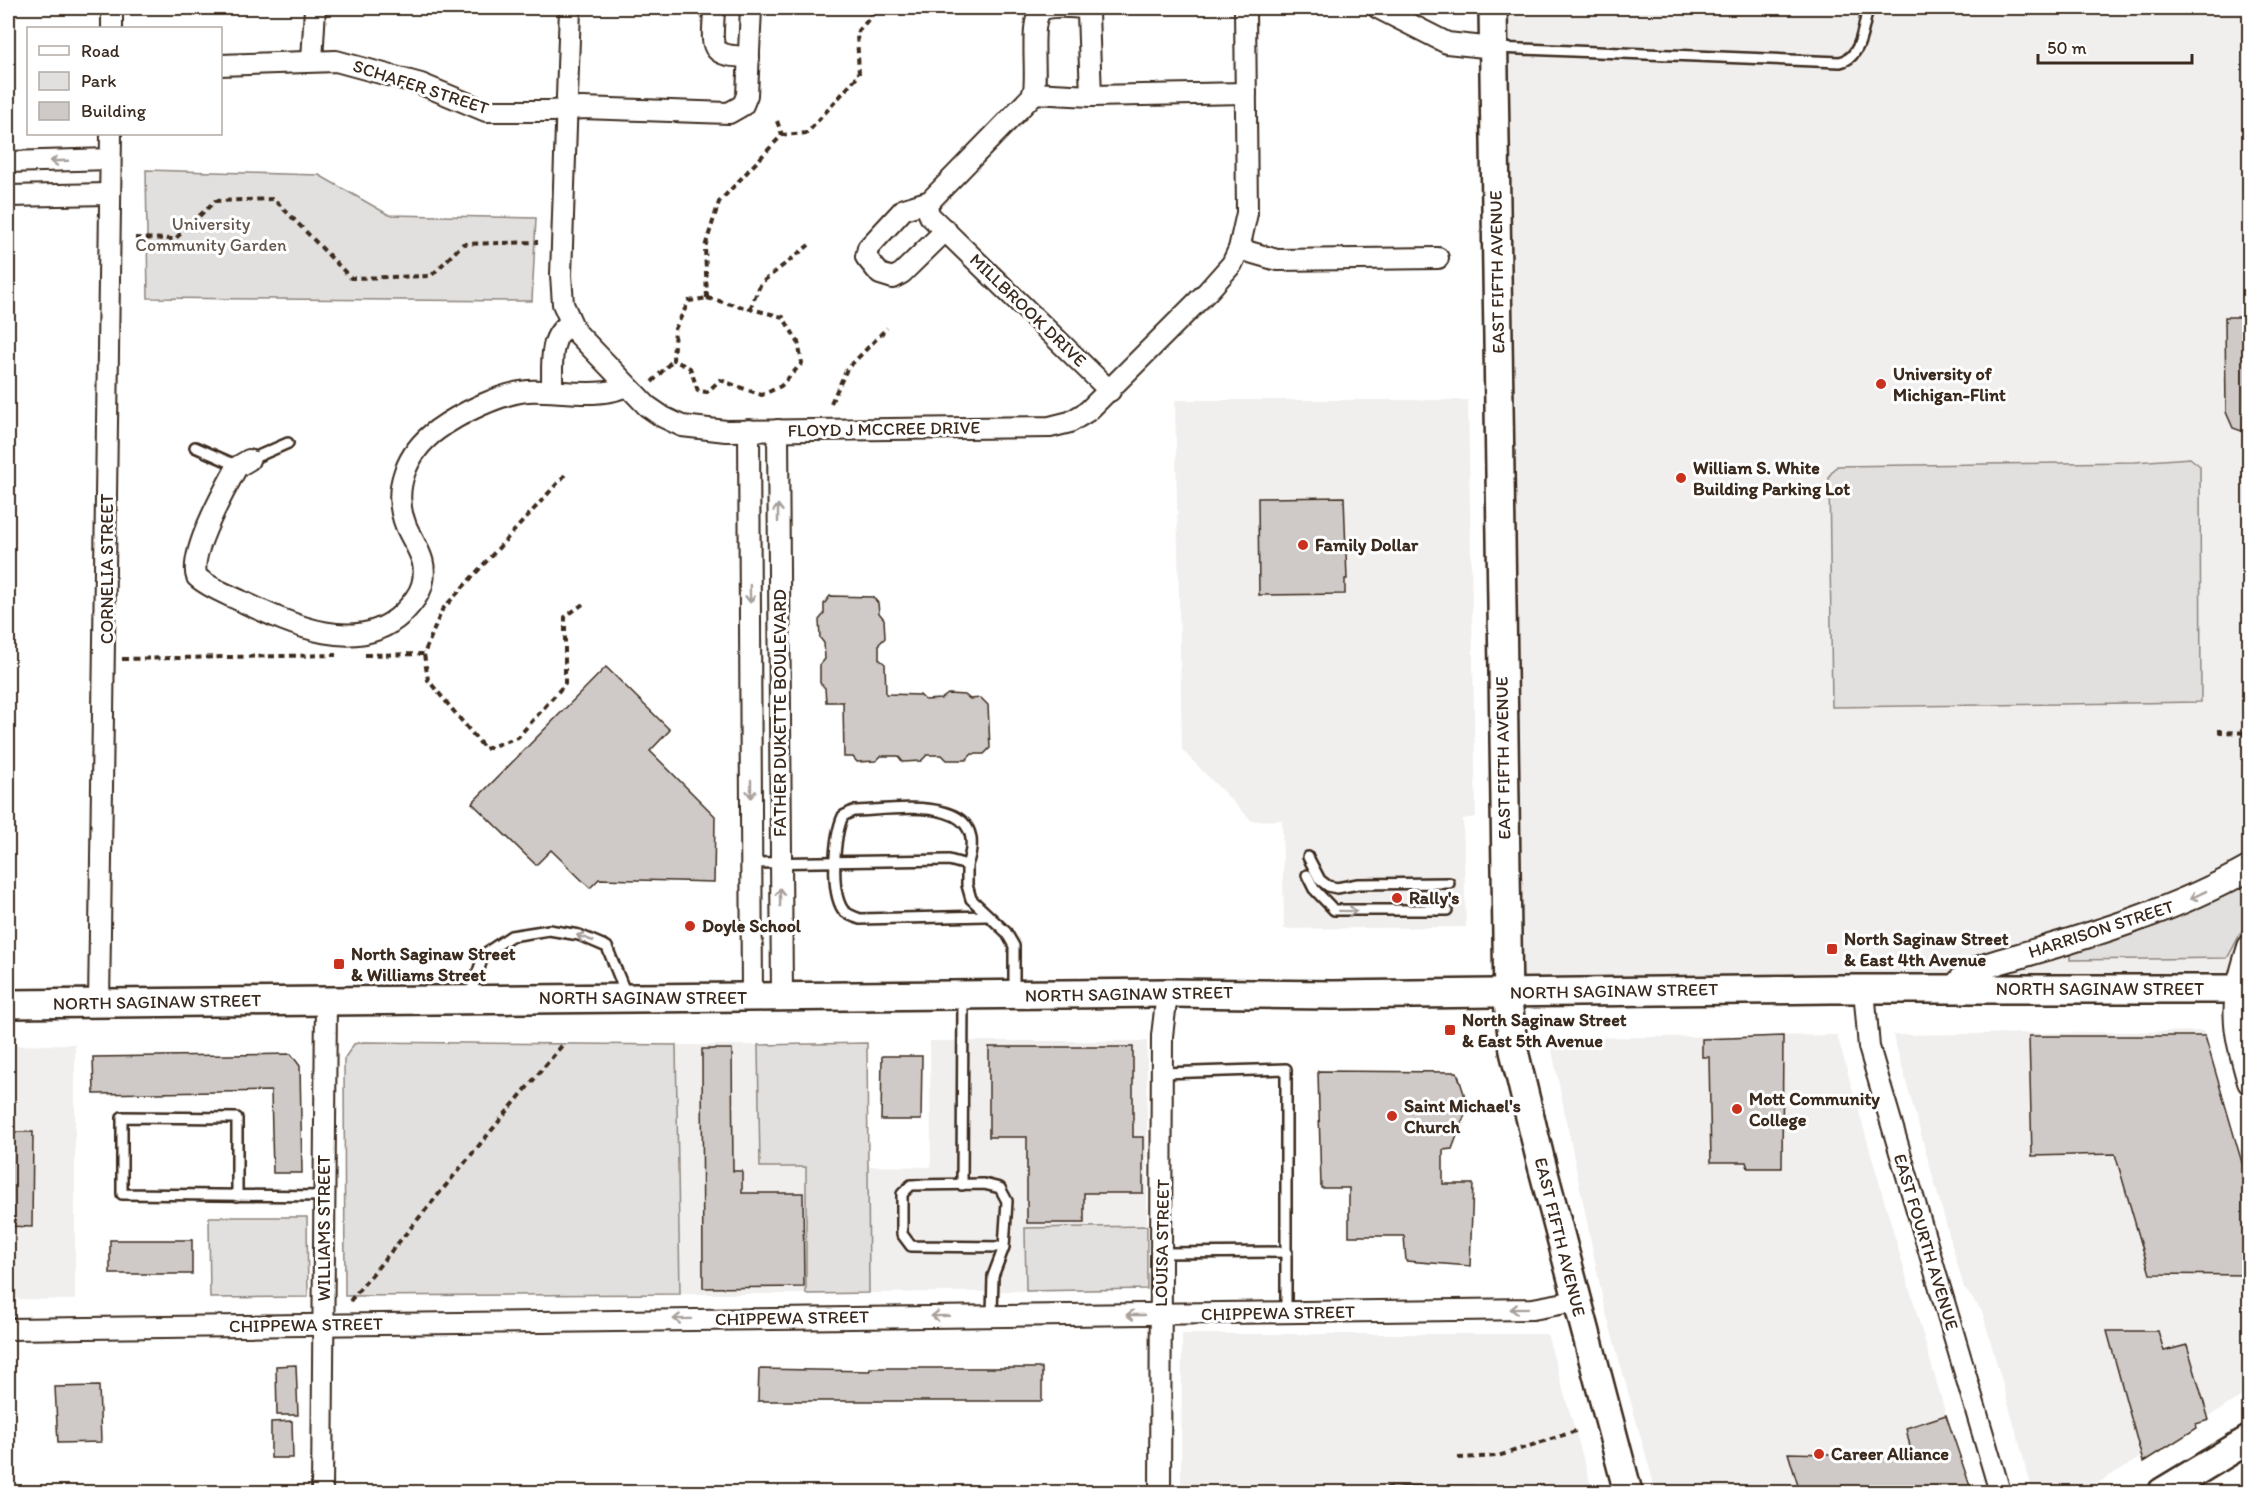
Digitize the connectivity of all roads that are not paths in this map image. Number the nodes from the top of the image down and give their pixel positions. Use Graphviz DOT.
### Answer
graph roads {
  1 [pos="112,8"];
  2 [pos="315,8"];
  3 [pos="570,8"];
  4 [pos="714,8"];
  5 [pos="751,8"];
  6 [pos="1245,8"];
  7 [pos="1378,8"];
  8 [pos="1493,8"];
  9 [pos="1868,8"];
  10 [pos="112,27"];
  11 [pos="1494,48"];
  12 [pos="749,57"];
  13 [pos="312,61"];
  14 [pos="222,65"];
  15 [pos="1034,93"];
  16 [pos="1246,93"];
  17 [pos="1091,96"];
  18 [pos="566,110"];
  19 [pos="111,135"];
  20 [pos="110,159"];
  21 [pos="8,162"];
  22 [pos="108,194"];
  23 [pos="8,196"];
  24 [pos="925,204"];
  25 [pos="946,230"];
  26 [pos="1239,249"];
  27 [pos="1438,258"];
  28 [pos="570,324"];
  29 [pos="626,385"];
  30 [pos="552,391"];
  31 [pos="1110,391"];
  32 [pos="748,430"];
  33 [pos="778,430"];
  34 [pos="288,443"];
  35 [pos="195,447"];
  36 [pos="244,463"];
  37 [pos="779,556"];
  38 [pos="749,557"];
  39 [pos="750,625"];
  40 [pos="779,625"];
  41 [pos="1308,857"];
  42 [pos="836,862"];
  43 [pos="780,863"];
  44 [pos="750,864"];
  45 [pos="967,865"];
  46 [pos="2250,868"];
  47 [pos="1307,875"];
  48 [pos="1449,883"];
  49 [pos="1447,910"];
  50 [pos="987,916"];
  51 [pos="2250,947"];
  52 [pos="1864,989"];
  53 [pos="1955,989"];
  54 [pos="2244,989"];
  55 [pos="1167,993"];
  56 [pos="1507,993"];
  57 [pos="1014,995"];
  58 [pos="963,996"];
  59 [pos="752,997"];
  60 [pos="782,997"];
  61 [pos="469,999"];
  62 [pos="628,999"];
  63 [pos="326,1000"];
  64 [pos="8,1004"];
  65 [pos="99,1004"];
  66 [pos="1163,1073"];
  67 [pos="2250,1082"];
  68 [pos="962,1185"];
  69 [pos="237,1196"];
  70 [pos="323,1196"];
  71 [pos="1004,1247"];
  72 [pos="1287,1252"];
  73 [pos="1162,1253"];
  74 [pos="1576,1301"];
  75 [pos="1286,1313"];
  76 [pos="992,1315"];
  77 [pos="1161,1316"];
  78 [pos="324,1324"];
  79 [pos="8,1329"];
  80 [pos="2250,1439"];
  81 [pos="322,1492"];
  82 [pos="1160,1492"];
  83 [pos="1390,1492"];
  84 [pos="1473,1492"];
  85 [pos="1629,1492"];
  86 [pos="2000,1492"];
  87 [pos="2162,1492"];
  1 -- 10 [label="street"];
  2 -- 13 [label="street"];
  3 -- 18 [label="street, FLOYD J MCCREE DRIVE"];
  4 -- 12 [label="street"];
  5 -- 12 [label="street, SCHAFER STREET"];
  6 -- 16 [label="street, FLOYD J MCCREE DRIVE"];
  7 -- 11 [label="street"];
  8 -- 11 [label="main road, EAST FIFTH AVENUE"];
  9 -- 11 [label="lane"];
  11 -- 56 [label="main road, EAST FIFTH AVENUE"];
  12 -- 18 [label="street, SCHAFER STREET"];
  13 -- 14 [label="street, SCHAFER STREET"];
  13 -- 18 [label="street, SCHAFER STREET"];
  15 -- 17 [label="street"];
  15 -- 17 [label="street"];
  15 -- 24 [label="street"];
  16 -- 17 [label="street"];
  16 -- 26 [label="street, FLOYD J MCCREE DRIVE"];
  18 -- 28 [label="street, FLOYD J MCCREE DRIVE"];
  19 -- 20 [label="street, CORNELIA STREET"];
  20 -- 21 [label="street, one-way"];
  20 -- 22 [label="street, CORNELIA STREET"];
  22 -- 23 [label="street"];
  22 -- 65 [label="street, CORNELIA STREET"];
  24 -- 25 [label="street, MILLBROOK DRIVE"];
  24 -- 25 [label="street"];
  25 -- 31 [label="street, MILLBROOK DRIVE"];
  26 -- 27 [label="street"];
  26 -- 31 [label="street, FLOYD J MCCREE DRIVE"];
  28 -- 29 [label="street, FLOYD J MCCREE DRIVE"];
  28 -- 30 [label="street"];
  29 -- 30 [label="street"];
  29 -- 32 [label="street, FLOYD J MCCREE DRIVE"];
  30 -- 36 [label="street"];
  31 -- 33 [label="street, FLOYD J MCCREE DRIVE"];
  32 -- 33 [label="street, FLOYD J MCCREE DRIVE"];
  32 -- 38 [label="street, FATHER DUKETTE BOULEVARD"];
  37 -- 33 [label="street, FATHER DUKETTE BOULEVARD, one-way"];
  34 -- 36 [label="lane"];
  35 -- 36 [label="lane"];
  37 -- 38 [label="street"];
  37 -- 40 [label="street, FATHER DUKETTE BOULEVARD"];
  38 -- 39 [label="street, FATHER DUKETTE BOULEVARD, one-way"];
  39 -- 40 [label="street"];
  39 -- 44 [label="street, FATHER DUKETTE BOULEVARD, one-way"];
  40 -- 43 [label="street, FATHER DUKETTE BOULEVARD"];
  41 -- 48 [label="lane"];
  42 -- 43 [label="lane"];
  42 -- 45 [label="lane"];
  42 -- 45 [label="lane"];
  42 -- 50 [label="lane"];
  43 -- 44 [label="lane"];
  60 -- 43 [label="street, FATHER DUKETTE BOULEVARD, one-way"];
  44 -- 59 [label="street, FATHER DUKETTE BOULEVARD"];
  45 -- 50 [label="lane"];
  46 -- 53 [label="street, HARRISON STREET, one-way"];
  47 -- 49 [label="lane, one-way"];
  50 -- 57 [label="lane"];
  51 -- 54 [label="street"];
  52 -- 53 [label="main road, NORTH SAGINAW STREET"];
  52 -- 56 [label="main road, NORTH SAGINAW STREET"];
  52 -- 86 [label="street, EAST FOURTH AVENUE"];
  53 -- 54 [label="main road, NORTH SAGINAW STREET"];
  54 -- 67 [label="street"];
  55 -- 56 [label="main road, NORTH SAGINAW STREET"];
  55 -- 57 [label="main road, NORTH SAGINAW STREET"];
  55 -- 66 [label="street, LOUISA STREET"];
  56 -- 74 [label="main road, EAST FIFTH AVENUE"];
  57 -- 58 [label="main road, NORTH SAGINAW STREET"];
  58 -- 60 [label="main road, NORTH SAGINAW STREET"];
  58 -- 68 [label="lane"];
  59 -- 60 [label="main road, NORTH SAGINAW STREET"];
  59 -- 62 [label="main road, NORTH SAGINAW STREET"];
  61 -- 62 [label="main road, NORTH SAGINAW STREET"];
  62 -- 61 [label="lane, one-way"];
  61 -- 63 [label="main road, NORTH SAGINAW STREET"];
  63 -- 65 [label="main road, NORTH SAGINAW STREET"];
  63 -- 70 [label="street, WILLIAMS STREET"];
  64 -- 65 [label="main road, NORTH SAGINAW STREET"];
  66 -- 72 [label="lane"];
  66 -- 73 [label="street, LOUISA STREET"];
  68 -- 71 [label="lane"];
  68 -- 71 [label="lane"];
  69 -- 69 [label="lane"];
  69 -- 70 [label="lane"];
  70 -- 78 [label="street, WILLIAMS STREET"];
  71 -- 76 [label="lane"];
  72 -- 73 [label="lane"];
  72 -- 75 [label="lane"];
  73 -- 77 [label="street, LOUISA STREET"];
  74 -- 75 [label="street, CHIPPEWA STREET, one-way"];
  74 -- 85 [label="main road, EAST FIFTH AVENUE"];
  75 -- 77 [label="street, CHIPPEWA STREET"];
  77 -- 76 [label="street, CHIPPEWA STREET, one-way"];
  76 -- 78 [label="street, CHIPPEWA STREET, one-way"];
  77 -- 82 [label="street, LOUISA STREET"];
  78 -- 79 [label="street, CHIPPEWA STREET"];
  78 -- 81 [label="street, WILLIAMS STREET"];
  80 -- 87 [label="main road"];
  83 -- 84 [label="lane"];
}
